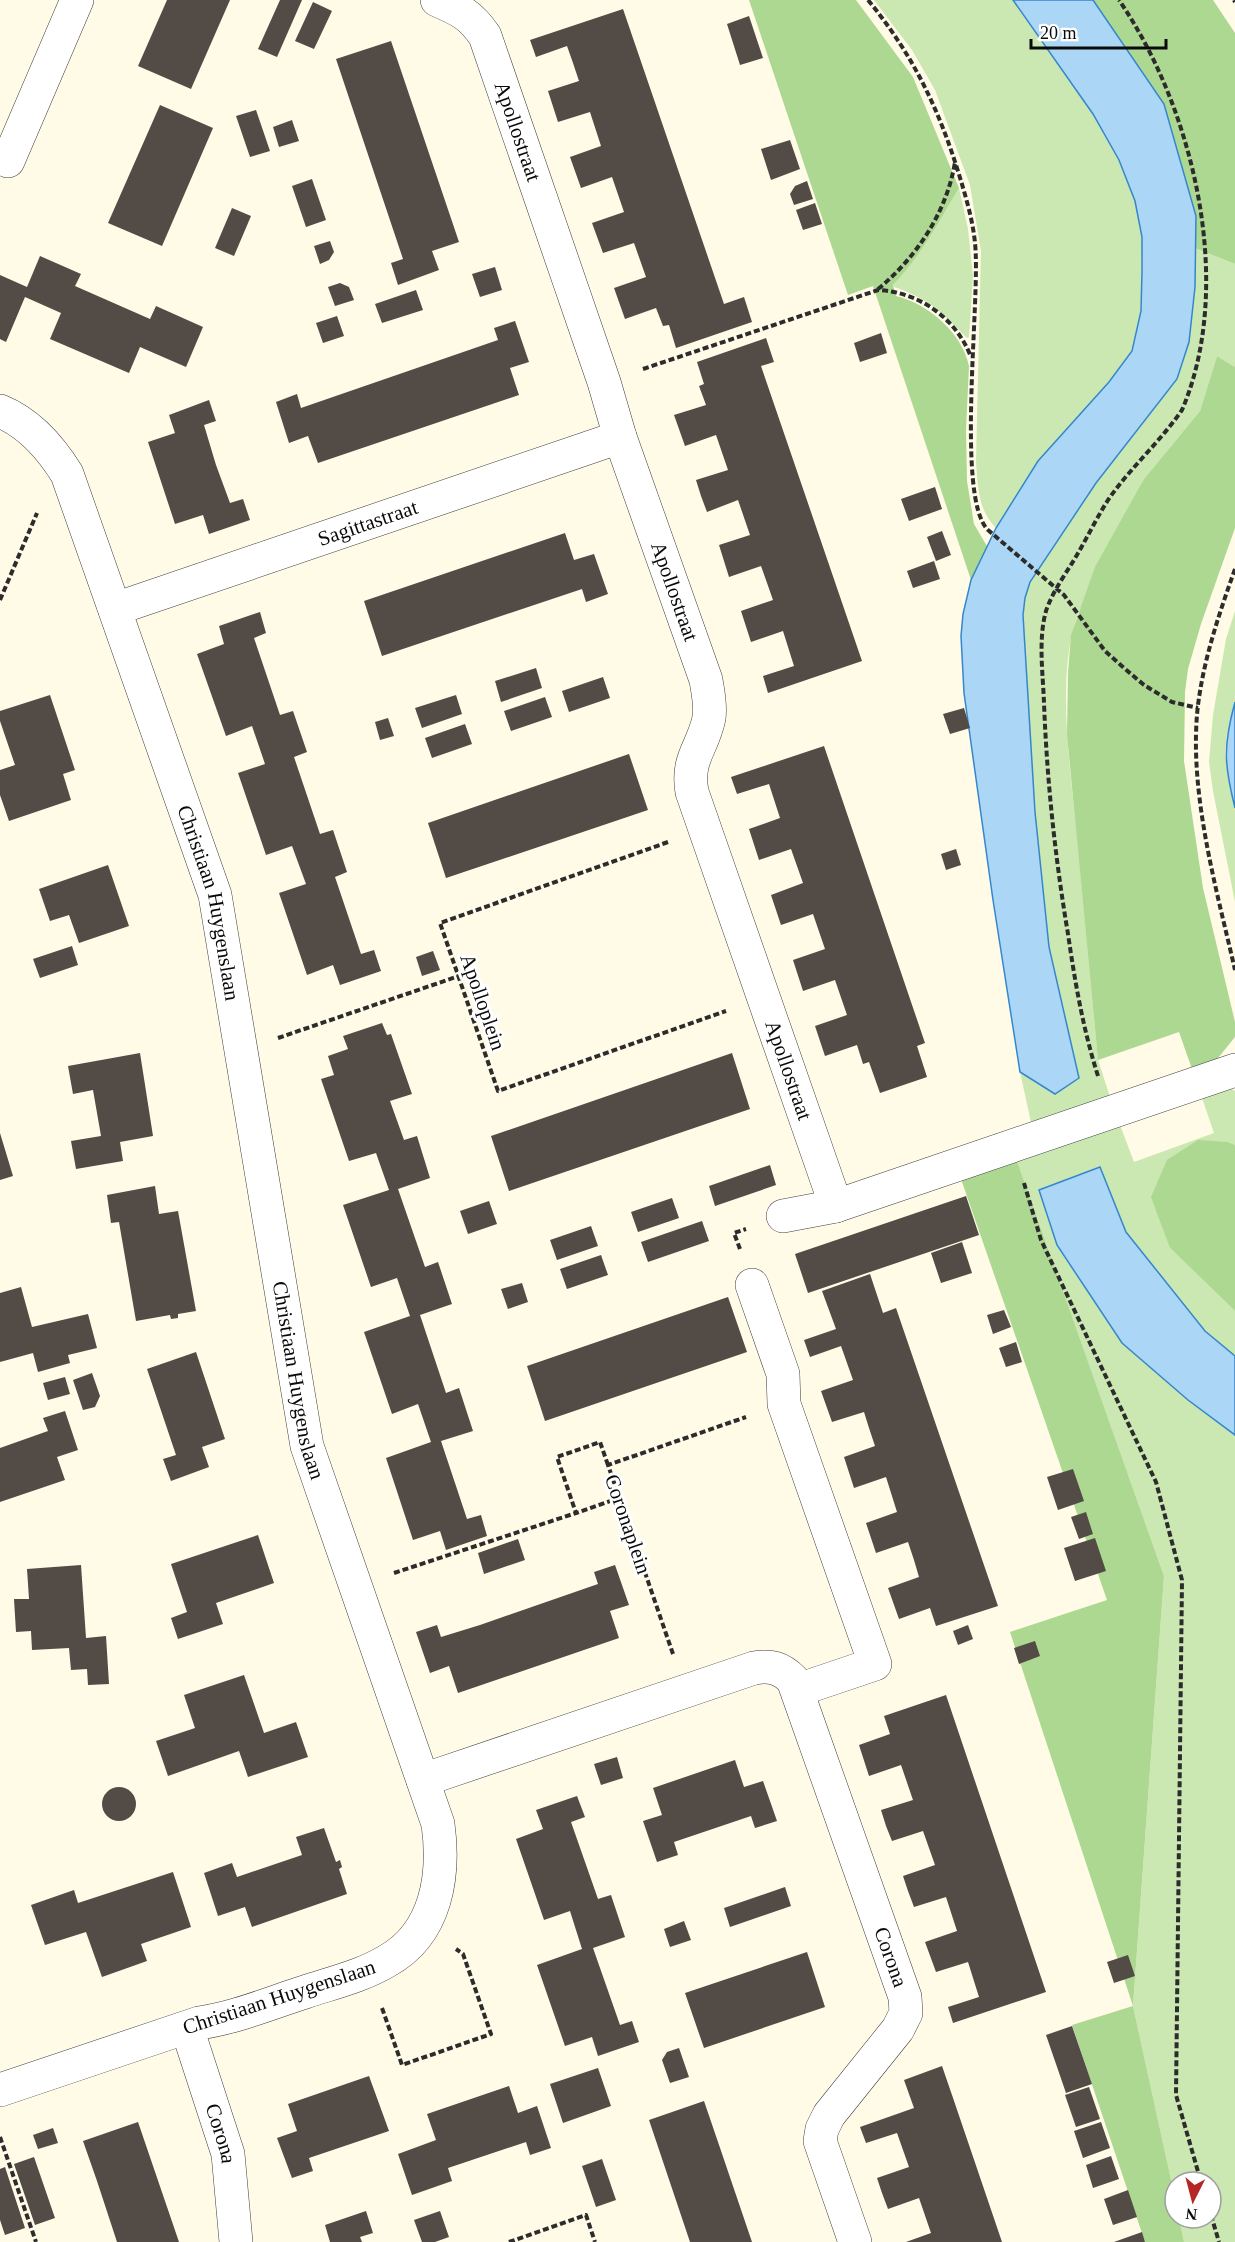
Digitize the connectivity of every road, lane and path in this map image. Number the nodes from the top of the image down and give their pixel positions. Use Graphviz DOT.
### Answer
graph roads {
  1 [pos="77,0"];
  2 [pos="437,0"];
  3 [pos="868,0"];
  4 [pos="1119,0"];
  5 [pos="1180,107"];
  6 [pos="8,160"];
  7 [pos="955,161"];
  8 [pos="878,290"];
  9 [pos="973,360"];
  10 [pos="604,382"];
  11 [pos="1197,386"];
  12 [pos="0,411"];
  13 [pos="620,437"];
  14 [pos="59,460"];
  15 [pos="1235,569"];
  16 [pos="1056,588"];
  17 [pos="0,600"];
  18 [pos="115,609"];
  19 [pos="1198,708"];
  20 [pos="705,829"];
  21 [pos="1235,970"];
  22 [pos="459,976"];
  23 [pos="764,998"];
  24 [pos="242,1051"];
  25 [pos="1235,1070"];
  26 [pos="1112,1112"];
  27 [pos="1012,1147"];
  28 [pos="836,1206"];
  29 [pos="783,1216"];
  30 [pos="752,1286"];
  31 [pos="784,1404"];
  32 [pos="608,1464"];
  33 [pos="620,1498"];
  34 [pos="576,1513"];
  35 [pos="355,1586"];
  36 [pos="686,1690"];
  37 [pos="798,1690"];
  38 [pos="423,1780"];
  39 [pos="423,1927"];
  40 [pos="369,1970"];
  41 [pos="186,2028"];
  42 [pos="0,2090"];
  43 [pos="0,2137"];
  44 [pos="1198,2170"];
  45 [pos="36,2242"];
  46 [pos="236,2242"];
  47 [pos="509,2242"];
  48 [pos="595,2242"];
  49 [pos="855,2242"];
  1 -- 6 [label="street"];
  2 -- 10 [label="street, Apollostraat"];
  3 -- 7 [label="path"];
  4 -- 5 [label="path"];
  7 -- 8 [label="path"];
  7 -- 9 [label="path"];
  8 -- 9 [label="path"];
  8 -- 10 [label="path"];
  9 -- 16 [label="path"];
  10 -- 13 [label="street, Apollostraat"];
  11 -- 16 [label="path"];
  12 -- 14 [label="street, Christiaan Huygenslaan"];
  13 -- 18 [label="street, Sagittastraat"];
  13 -- 20 [label="street, Apollostraat"];
  14 -- 17 [label="path"];
  14 -- 18 [label="street, Christiaan Huygenslaan"];
  15 -- 19 [label="path"];
  16 -- 19 [label="path"];
  16 -- 26 [label="path"];
  18 -- 24 [label="street, Christiaan Huygenslaan"];
  19 -- 21 [label="path"];
  20 -- 22 [label="path, Apolloplein"];
  20 -- 23 [label="street, Apollostraat"];
  22 -- 23 [label="path, Apolloplein"];
  22 -- 24 [label="path"];
  23 -- 28 [label="street, Apollostraat"];
  24 -- 35 [label="street, Christiaan Huygenslaan"];
  25 -- 26 [label="street"];
  26 -- 27 [label="street"];
  27 -- 28 [label="street"];
  27 -- 44 [label="path"];
  28 -- 29 [label="street"];
  30 -- 31 [label="street"];
  31 -- 32 [label="path, Coronaplein"];
  31 -- 37 [label="street"];
  32 -- 33 [label="path, Coronaplein"];
  32 -- 34 [label="path"];
  33 -- 34 [label="path"];
  33 -- 36 [label="path, Coronaplein"];
  34 -- 35 [label="path"];
  35 -- 38 [label="street, Christiaan Huygenslaan"];
  36 -- 37 [label="street, Corona"];
  36 -- 38 [label="street"];
  37 -- 49 [label="street, Corona"];
  38 -- 39 [label="street, Christiaan Huygenslaan"];
  39 -- 40 [label="street, Christiaan Huygenslaan"];
  39 -- 40 [label="path"];
  40 -- 41 [label="street, Christiaan Huygenslaan"];
  41 -- 42 [label="street, Christiaan Huygenslaan"];
  41 -- 46 [label="street, Corona"];
  43 -- 45 [label="path"];
  47 -- 48 [label="path"];
}
